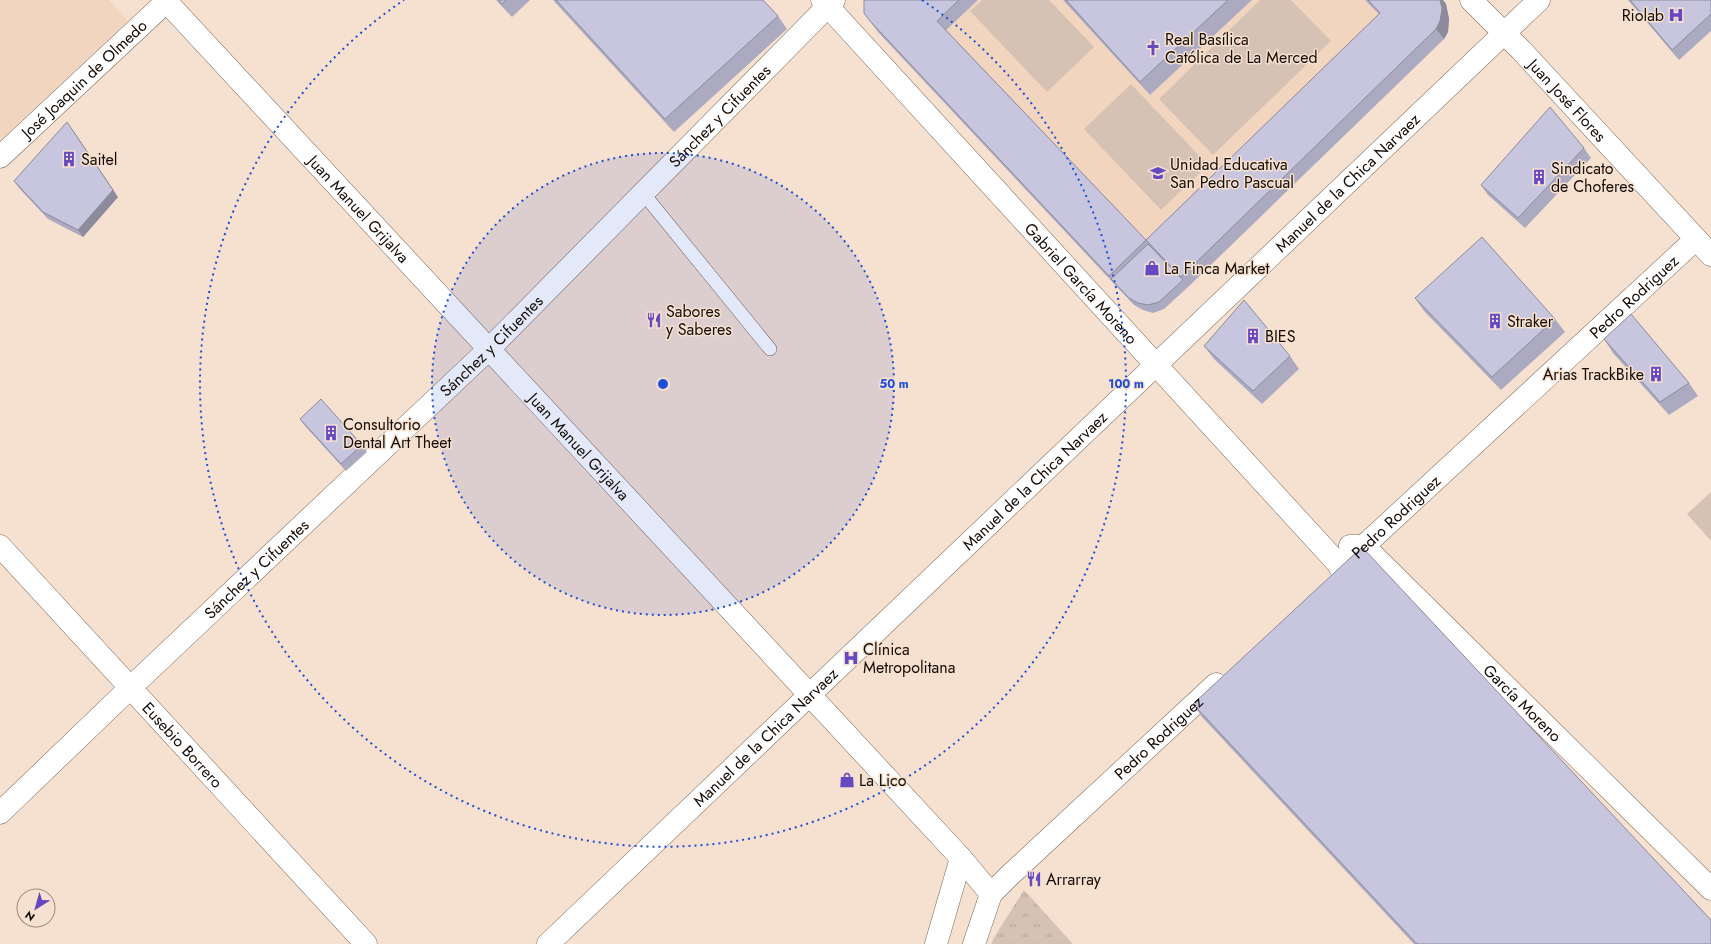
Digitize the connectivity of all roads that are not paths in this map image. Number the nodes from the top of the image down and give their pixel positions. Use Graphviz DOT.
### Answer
graph roads {
  1 [pos="167,0"];
  2 [pos="1471,0"];
  3 [pos="1539,0"];
  4 [pos="828,2"];
  5 [pos="1504,33"];
  6 [pos="0,157"];
  7 [pos="643,193"];
  8 [pos="1696,239"];
  9 [pos="1711,255"];
  10 [pos="490,349"];
  11 [pos="770,349"];
  12 [pos="1156,365"];
  13 [pos="0,546"];
  14 [pos="1364,546"];
  15 [pos="1323,548"];
  16 [pos="1341,568"];
  17 [pos="1324,584"];
  18 [pos="1230,670"];
  19 [pos="130,688"];
  20 [pos="810,695"];
  21 [pos="0,813"];
  22 [pos="961,858"];
  23 [pos="1711,890"];
  24 [pos="991,894"];
  25 [pos="366,944"];
  26 [pos="548,944"];
  27 [pos="936,944"];
  28 [pos="974,944"];
  1 -- 6 [label="street, José Joaquin de Olmedo"];
  1 -- 10 [label="street, Juan Manuel Grijalva"];
  2 -- 5 [label="street, Juan José Flores"];
  3 -- 5 [label="street, Manuel de la Chica Narvaez"];
  4 -- 7 [label="street, Sánchez y Cifuentes"];
  4 -- 12 [label="street, Gabriel García Moreno"];
  5 -- 8 [label="street, Juan José Flores"];
  5 -- 12 [label="street, Manuel de la Chica Narvaez"];
  7 -- 10 [label="street, Sánchez y Cifuentes"];
  7 -- 11 [label="lane"];
  8 -- 9 [label="street, Juan José Flores"];
  8 -- 14 [label="street, Pedro Rodriguez"];
  10 -- 19 [label="street, Sánchez y Cifuentes"];
  10 -- 20 [label="street, Juan Manuel Grijalva"];
  12 -- 15 [label="street, Gabriel García Moreno"];
  12 -- 20 [label="street, Manuel de la Chica Narvaez"];
  13 -- 19 [label="street, Eusebio Borrero"];
  14 -- 15 [label="street"];
  14 -- 16 [label="street, Pedro Rodriguez"];
  14 -- 23 [label="street, García Moreno"];
  15 -- 16 [label="street, Gabriel García Moreno"];
  16 -- 17 [label="street, Pedro Rodriguez"];
  18 -- 24 [label="street, Pedro Rodriguez"];
  19 -- 21 [label="street, Sánchez y Cifuentes"];
  19 -- 25 [label="street, Eusebio Borrero"];
  20 -- 22 [label="street, Juan Manuel Grijalva"];
  20 -- 26 [label="street, Manuel de la Chica Narvaez"];
  22 -- 24 [label="street, Juan Manuel Grijalva"];
  22 -- 27 [label="street"];
  24 -- 28 [label="street"];
}
